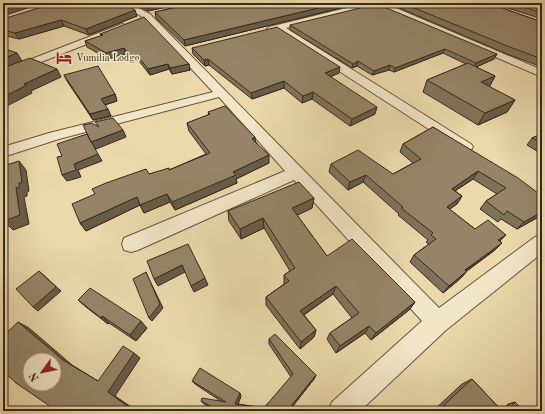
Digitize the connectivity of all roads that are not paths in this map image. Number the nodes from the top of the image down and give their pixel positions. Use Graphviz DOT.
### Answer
graph roads {
  1 [pos="123,3"];
  2 [pos="346,3"];
  3 [pos="377,3"];
  4 [pos="358,8"];
  5 [pos="154,15"];
  6 [pos="279,28"];
  7 [pos="264,31"];
  8 [pos="3,74"];
  9 [pos="542,74"];
  10 [pos="222,93"];
  11 [pos="3,152"];
  12 [pos="475,153"];
  13 [pos="296,172"];
  14 [pos="542,242"];
  15 [pos="131,244"];
  16 [pos="438,322"];
  17 [pos="341,411"];
  1 -- 5 [label="street"];
  2 -- 4 [label="street"];
  3 -- 4 [label="street"];
  3 -- 9 [label="street"];
  4 -- 6 [label="street"];
  5 -- 8 [label="street"];
  5 -- 10 [label="street"];
  6 -- 7 [label="street"];
  6 -- 12 [label="street"];
  10 -- 11 [label="street"];
  10 -- 13 [label="street"];
  13 -- 15 [label="street"];
  13 -- 16 [label="street"];
  14 -- 16 [label="street"];
  16 -- 17 [label="street"];
}
